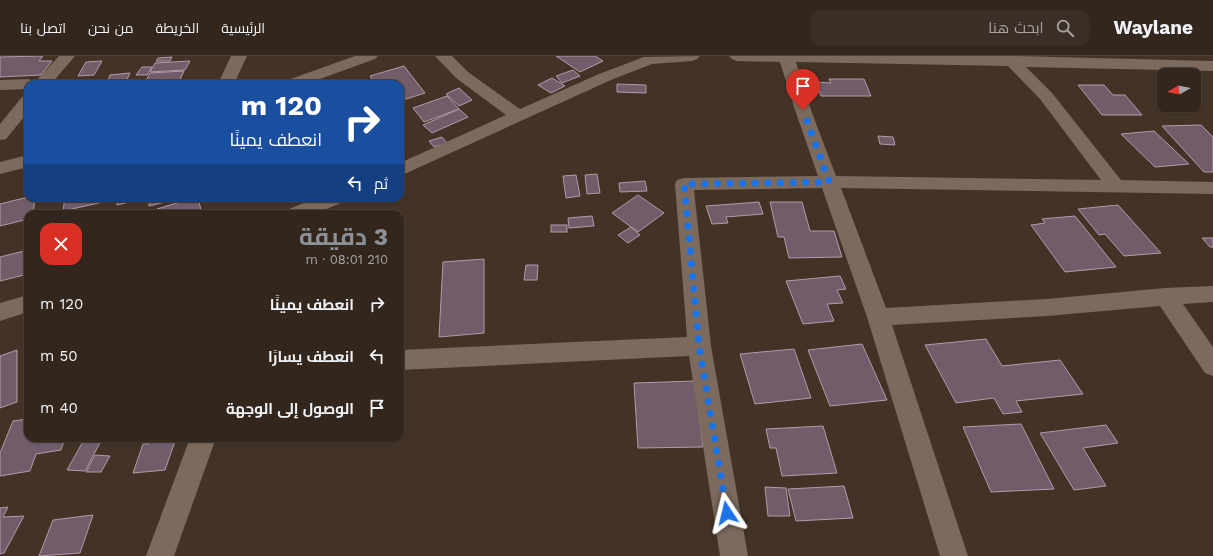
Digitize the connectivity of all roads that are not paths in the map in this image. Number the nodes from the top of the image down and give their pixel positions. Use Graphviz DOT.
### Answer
graph roads {
  1 [pos="67,56"];
  2 [pos="239,56"];
  3 [pos="370,56"];
  4 [pos="443,56"];
  5 [pos="692,56"];
  6 [pos="737,56"];
  7 [pos="820,57"];
  8 [pos="646,58"];
  9 [pos="787,58"];
  10 [pos="1010,59"];
  11 [pos="1154,60"];
  12 [pos="1213,66"];
  13 [pos="46,80"];
  14 [pos="228,80"];
  15 [pos="302,80"];
  16 [pos="24,84"];
  17 [pos="0,85"];
  18 [pos="24,106"];
  19 [pos="518,116"];
  20 [pos="0,135"];
  21 [pos="24,162"];
  22 [pos="0,168"];
  23 [pos="404,168"];
  24 [pos="829,182"];
  25 [pos="1116,187"];
  26 [pos="1213,188"];
  27 [pos="324,202"];
  28 [pos="306,210"];
  29 [pos="1213,294"];
  30 [pos="1165,296"];
  31 [pos="24,304"];
  32 [pos="0,312"];
  33 [pos="878,317"];
  34 [pos="699,346"];
  35 [pos="404,360"];
  36 [pos="1213,366"];
  37 [pos="202,442"];
  38 [pos="160,556"];
  39 [pos="734,556"];
  40 [pos="954,556"];
  1 -- 13 [label="street"];
  2 -- 14 [label="street"];
  3 -- 15 [label="street"];
  4 -- 19 [label="street"];
  5 -- 8 [label="street"];
  6 -- 9 [label="street"];
  7 -- 9 [label="street"];
  7 -- 10 [label="street"];
  8 -- 19 [label="street"];
  9 -- 24 [label="street"];
  10 -- 11 [label="street"];
  10 -- 25 [label="street"];
  11 -- 12 [label="street"];
  16 -- 17 [label="street"];
  18 -- 20 [label="street"];
  19 -- 23 [label="street"];
  21 -- 22 [label="street"];
  24 -- 25 [label="street"];
  24 -- 33 [label="street"];
  24 -- 34 [label="street"];
  25 -- 26 [label="street"];
  27 -- 28 [label="street"];
  29 -- 30 [label="street"];
  30 -- 33 [label="street"];
  30 -- 36 [label="street"];
  31 -- 32 [label="street"];
  33 -- 40 [label="street"];
  34 -- 35 [label="street"];
  34 -- 39 [label="street"];
  37 -- 38 [label="street"];
}
